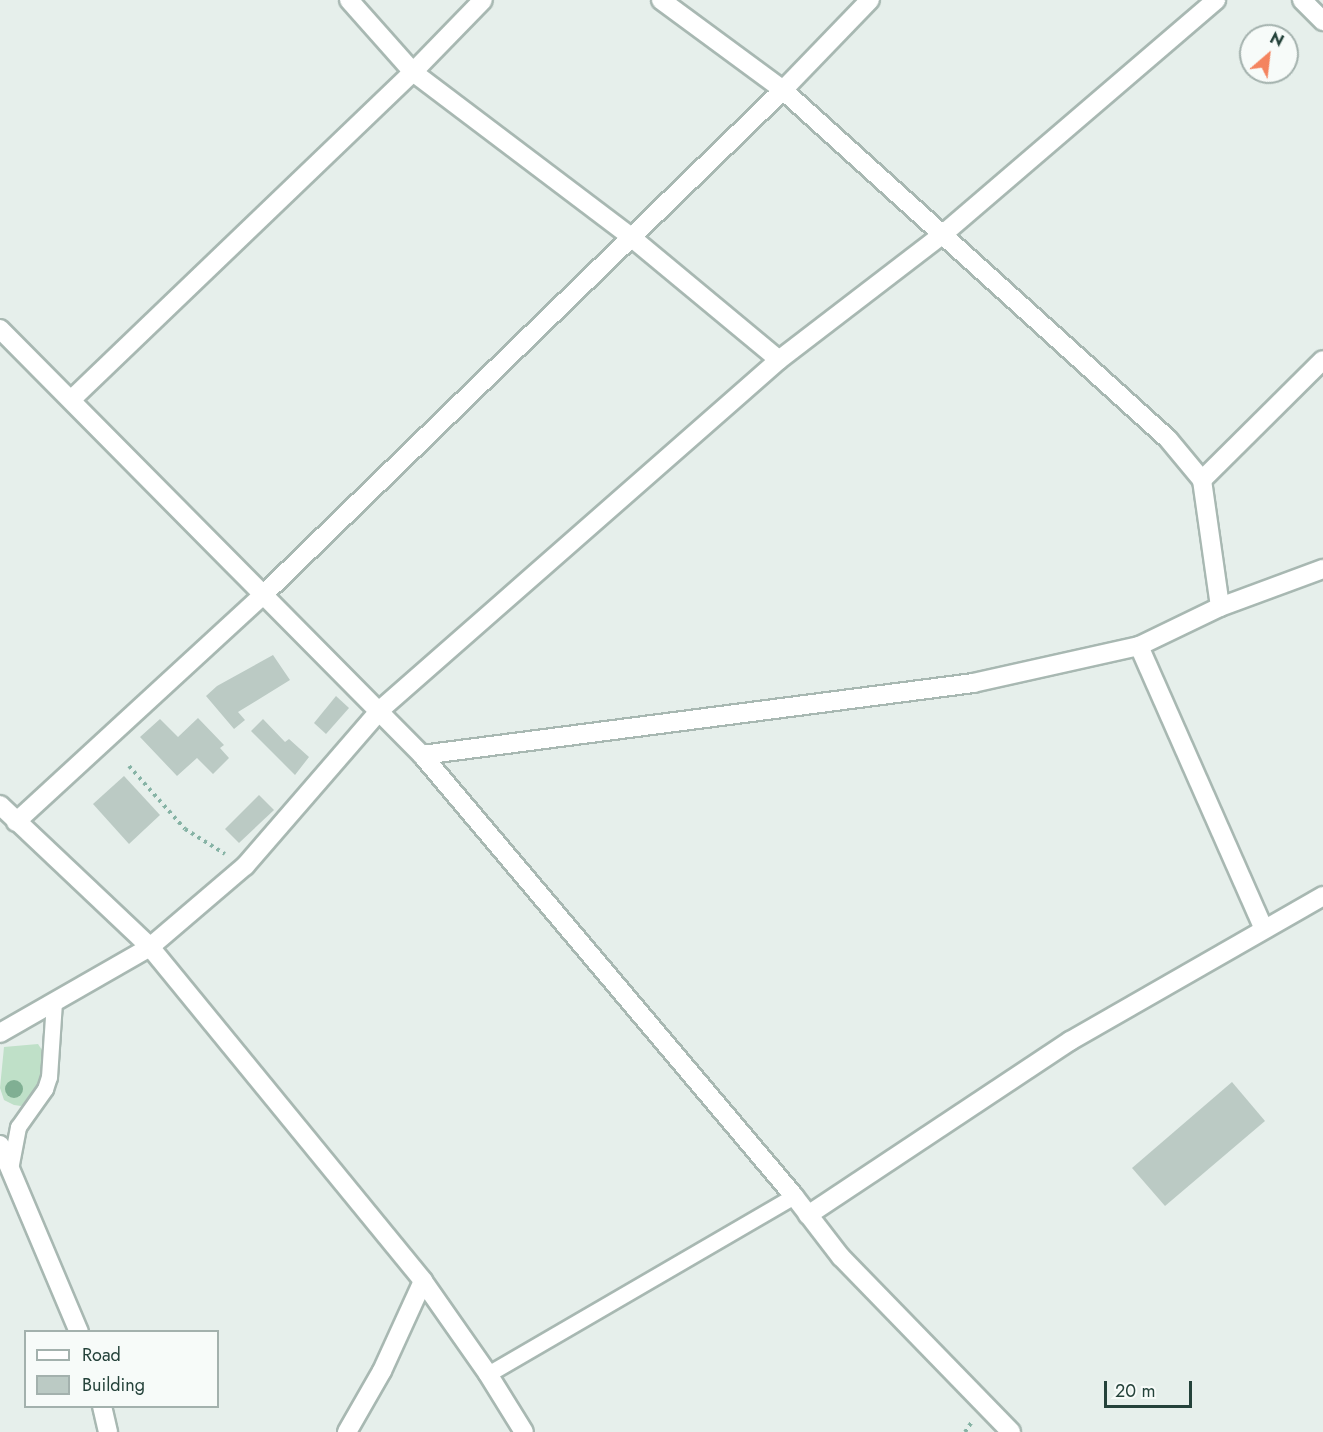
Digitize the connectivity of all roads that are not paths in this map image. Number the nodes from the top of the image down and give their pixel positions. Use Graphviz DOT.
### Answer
graph roads {
  1 [pos="349,0"];
  2 [pos="483,0"];
  3 [pos="661,0"];
  4 [pos="870,0"];
  5 [pos="1216,0"];
  6 [pos="1302,0"];
  7 [pos="1323,21"];
  8 [pos="413,72"];
  9 [pos="783,90"];
  10 [pos="942,235"];
  11 [pos="631,237"];
  12 [pos="0,329"];
  13 [pos="779,360"];
  14 [pos="1323,360"];
  15 [pos="72,399"];
  16 [pos="1202,480"];
  17 [pos="1323,570"];
  18 [pos="264,594"];
  19 [pos="1220,607"];
  20 [pos="1139,646"];
  21 [pos="380,710"];
  22 [pos="422,755"];
  23 [pos="0,806"];
  24 [pos="16,822"];
  25 [pos="1323,897"];
  26 [pos="1264,929"];
  27 [pos="150,947"];
  28 [pos="54,1002"];
  29 [pos="0,1032"];
  30 [pos="0,1145"];
  31 [pos="10,1169"];
  32 [pos="794,1196"];
  33 [pos="808,1215"];
  34 [pos="423,1281"];
  35 [pos="78,1330"];
  36 [pos="488,1374"];
  37 [pos="102,1408"];
  38 [pos="108,1432"];
  39 [pos="347,1432"];
  40 [pos="525,1432"];
  41 [pos="1011,1432"];
  1 -- 8 [label="street"];
  2 -- 8 [label="street"];
  3 -- 9 [label="street"];
  4 -- 9 [label="street"];
  5 -- 10 [label="street"];
  6 -- 7 [label="street"];
  8 -- 11 [label="street"];
  8 -- 15 [label="street"];
  9 -- 10 [label="street"];
  9 -- 11 [label="street"];
  10 -- 13 [label="street"];
  10 -- 16 [label="street"];
  11 -- 13 [label="street"];
  11 -- 18 [label="street"];
  12 -- 15 [label="street"];
  13 -- 21 [label="street"];
  14 -- 16 [label="street"];
  15 -- 18 [label="street"];
  16 -- 19 [label="street"];
  17 -- 19 [label="street"];
  18 -- 21 [label="street"];
  18 -- 24 [label="street"];
  19 -- 20 [label="street"];
  20 -- 22 [label="street"];
  20 -- 26 [label="street"];
  21 -- 22 [label="street"];
  21 -- 27 [label="street"];
  22 -- 32 [label="street"];
  23 -- 24 [label="street"];
  24 -- 27 [label="street"];
  25 -- 26 [label="street"];
  26 -- 33 [label="street"];
  27 -- 28 [label="street"];
  27 -- 34 [label="street"];
  28 -- 29 [label="street"];
  28 -- 31 [label="lane"];
  30 -- 31 [label="street"];
  31 -- 35 [label="street"];
  32 -- 33 [label="street"];
  32 -- 36 [label="lane"];
  33 -- 41 [label="street"];
  34 -- 36 [label="street"];
  34 -- 39 [label="street"];
  36 -- 40 [label="street"];
  37 -- 38 [label="street"];
}
